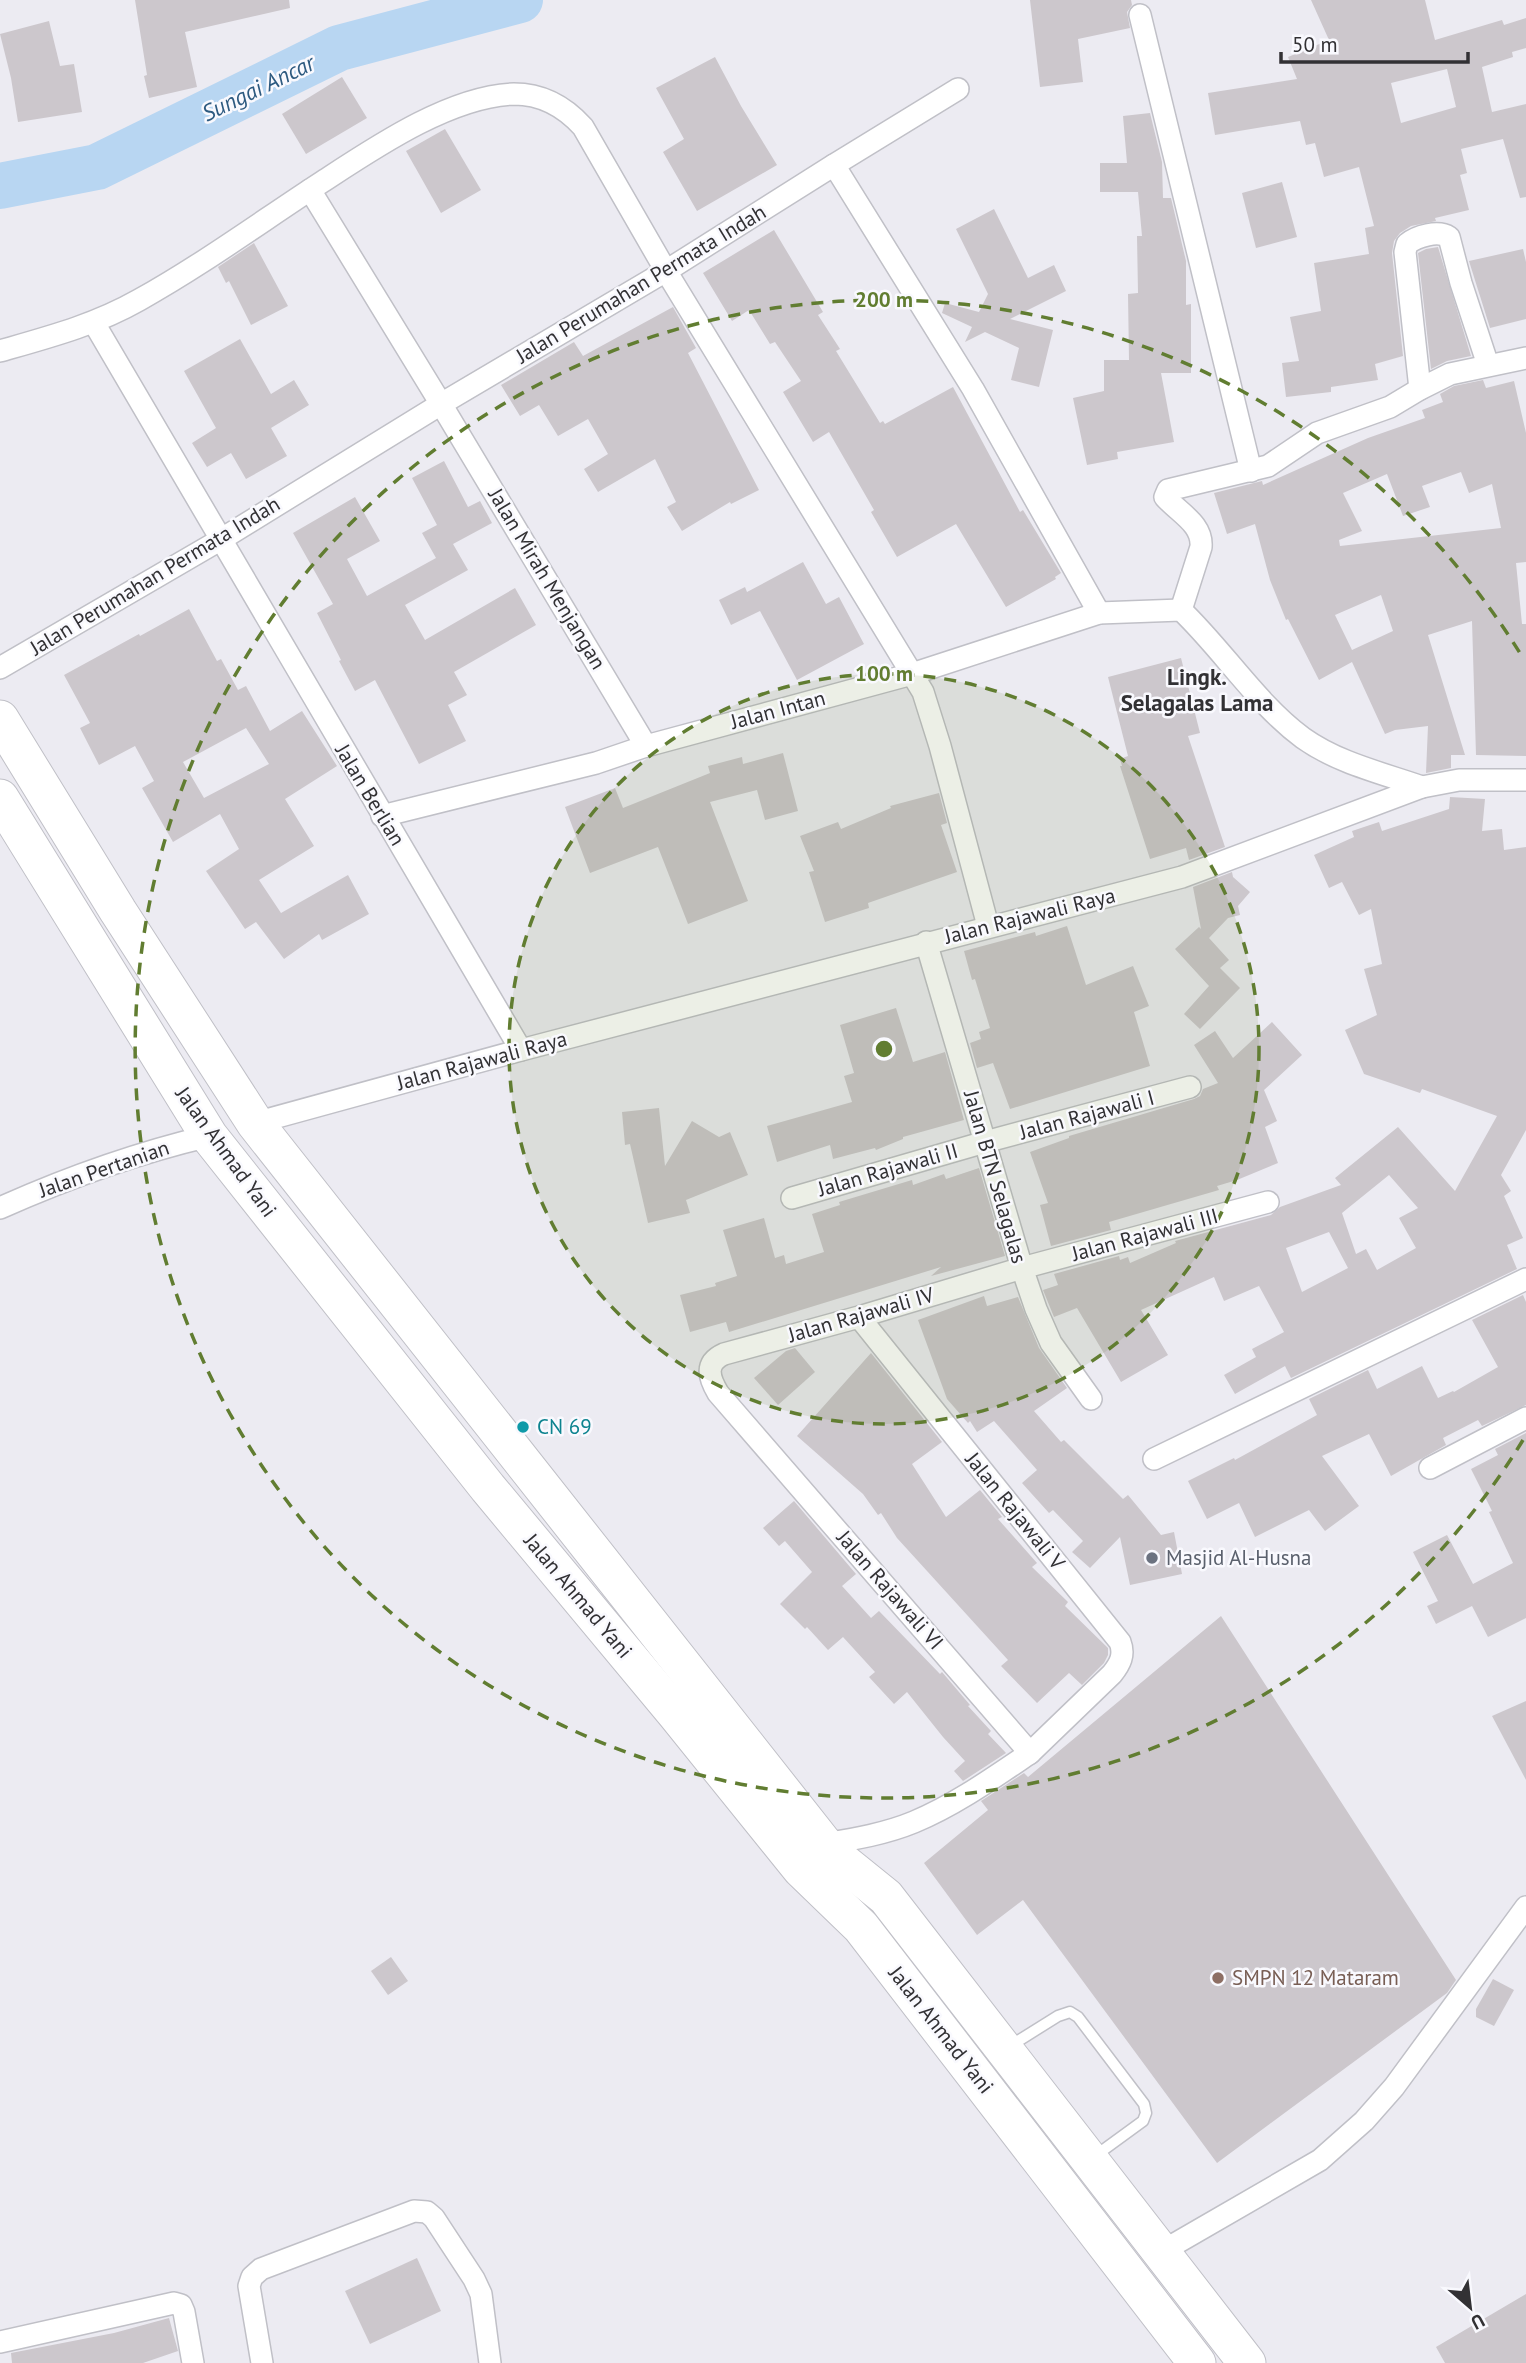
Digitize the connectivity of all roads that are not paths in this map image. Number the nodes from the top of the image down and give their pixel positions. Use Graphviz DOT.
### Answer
graph roads {
  1 [pos="1140,15"];
  2 [pos="958,89"];
  3 [pos="834,165"];
  4 [pos="310,190"];
  5 [pos="666,271"];
  6 [pos="94,323"];
  7 [pos="0,351"];
  8 [pos="1526,358"];
  9 [pos="1488,365"];
  10 [pos="1420,389"];
  11 [pos="441,404"];
  12 [pos="1251,471"];
  13 [pos="220,540"];
  14 [pos="1181,610"];
  15 [pos="1099,613"];
  16 [pos="0,668"];
  17 [pos="912,674"];
  18 [pos="0,719"];
  19 [pos="651,744"];
  20 [pos="1526,780"];
  21 [pos="1422,787"];
  22 [pos="0,798"];
  23 [pos="382,816"];
  24 [pos="988,926"];
  25 [pos="926,942"];
  26 [pos="521,1050"];
  27 [pos="1190,1087"];
  28 [pos="255,1124"];
  29 [pos="209,1136"];
  30 [pos="985,1142"];
  31 [pos="792,1198"];
  32 [pos="1268,1202"];
  33 [pos="0,1208"];
  34 [pos="1022,1268"];
  35 [pos="1526,1279"];
  36 [pos="859,1317"];
  37 [pos="709,1372"];
  38 [pos="1091,1399"];
  39 [pos="1526,1418"];
  40 [pos="1154,1459"];
  41 [pos="1430,1468"];
  42 [pos="1031,1754"];
  43 [pos="820,1856"];
  44 [pos="1526,1907"];
  45 [pos="1005,2049"];
  46 [pos="1091,2160"];
  47 [pos="1161,2252"];
  48 [pos="0,2342"];
  49 [pos="1241,2360"];
  50 [pos="193,2363"];
  51 [pos="262,2363"];
  52 [pos="490,2363"];
  53 [pos="1197,2363"];
  1 -- 12 [label="street"];
  2 -- 3 [label="street, Jalan Perumahan Permata Indah"];
  3 -- 5 [label="street, Jalan Perumahan Permata Indah"];
  3 -- 15 [label="street"];
  4 -- 5 [label="street"];
  4 -- 6 [label="street"];
  4 -- 11 [label="street, Jalan Mirah Menjangan"];
  5 -- 11 [label="street, Jalan Perumahan Permata Indah"];
  5 -- 17 [label="street"];
  6 -- 7 [label="street"];
  6 -- 13 [label="street, Jalan Berlian"];
  8 -- 9 [label="street"];
  9 -- 10 [label="street"];
  9 -- 10 [label="street"];
  10 -- 12 [label="street"];
  11 -- 13 [label="street, Jalan Perumahan Permata Indah"];
  11 -- 19 [label="street, Jalan Mirah Menjangan"];
  12 -- 14 [label="street"];
  13 -- 16 [label="street, Jalan Perumahan Permata Indah"];
  13 -- 23 [label="street, Jalan Berlian"];
  14 -- 15 [label="street"];
  14 -- 21 [label="street"];
  15 -- 17 [label="street, Jalan Intan"];
  17 -- 19 [label="street, Jalan Intan"];
  17 -- 24 [label="street"];
  18 -- 28 [label="highway"];
  19 -- 23 [label="street, Jalan Intan"];
  20 -- 21 [label="street, Jalan Rajawali Raya"];
  21 -- 24 [label="street, Jalan Rajawali Raya"];
  22 -- 29 [label="highway, Jalan Ahmad Yani"];
  23 -- 26 [label="street, Jalan Berlian"];
  24 -- 25 [label="street, Jalan Rajawali Raya"];
  25 -- 26 [label="street, Jalan Rajawali Raya"];
  25 -- 30 [label="street, Jalan BTN Selagalas"];
  26 -- 28 [label="street, Jalan Rajawali Raya"];
  27 -- 30 [label="street, Jalan Rajawali I"];
  28 -- 43 [label="highway"];
  29 -- 33 [label="street, Jalan Pertanian"];
  29 -- 43 [label="highway, Jalan Ahmad Yani"];
  30 -- 31 [label="street, Jalan Rajawali II"];
  30 -- 34 [label="street, Jalan BTN Selagalas"];
  32 -- 34 [label="street, Jalan Rajawali III"];
  34 -- 36 [label="street, Jalan Rajawali IV"];
  34 -- 38 [label="street, Jalan BTN Selagalas"];
  35 -- 40 [label="street"];
  36 -- 37 [label="street, Jalan Rajawali IV"];
  36 -- 42 [label="street, Jalan Rajawali V"];
  37 -- 42 [label="street, Jalan Rajawali VI"];
  39 -- 41 [label="street"];
  42 -- 43 [label="street"];
  43 -- 45 [label="highway"];
  43 -- 53 [label="highway, Jalan Ahmad Yani"];
  44 -- 47 [label="street"];
  45 -- 46 [label="highway"];
  45 -- 46 [label="lane"];
  46 -- 47 [label="highway"];
  47 -- 49 [label="highway"];
  48 -- 50 [label="street"];
  51 -- 52 [label="street"];
}
